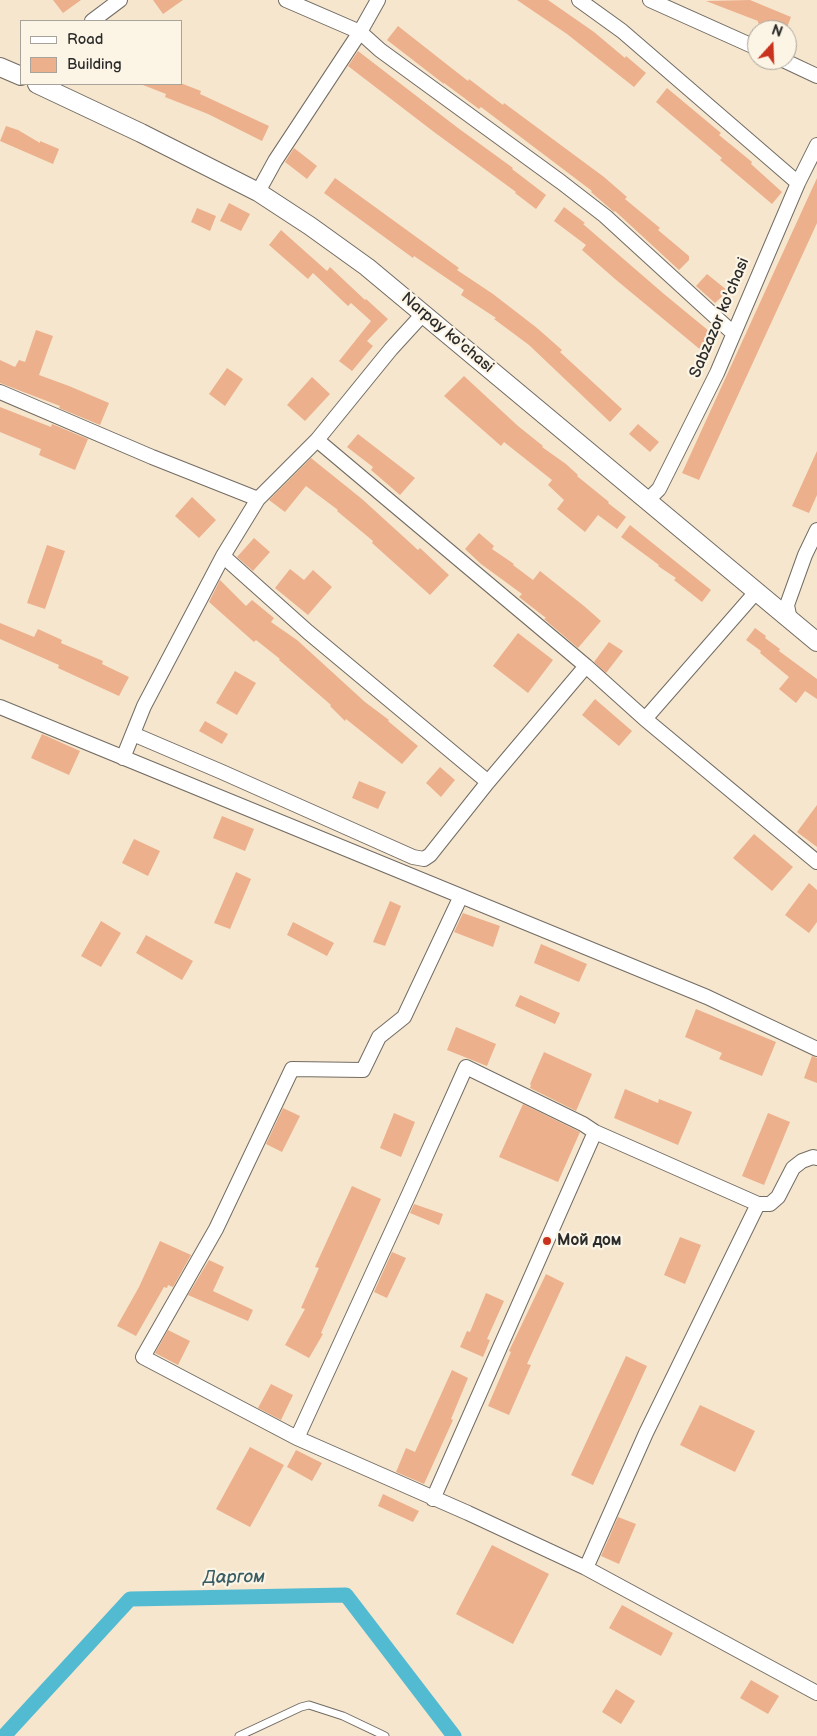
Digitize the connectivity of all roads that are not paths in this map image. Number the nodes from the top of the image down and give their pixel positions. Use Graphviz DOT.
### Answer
graph roads {
  1 [pos="120,0"];
  2 [pos="286,0"];
  3 [pos="378,0"];
  4 [pos="579,0"];
  5 [pos="650,0"];
  6 [pos="93,20"];
  7 [pos="360,32"];
  8 [pos="747,44"];
  9 [pos="0,67"];
  10 [pos="797,67"];
  11 [pos="20,76"];
  12 [pos="817,76"];
  13 [pos="39,85"];
  14 [pos="817,145"];
  15 [pos="798,183"];
  16 [pos="258,192"];
  17 [pos="423,314"];
  18 [pos="733,333"];
  19 [pos="0,392"];
  20 [pos="317,440"];
  21 [pos="258,498"];
  22 [pos="648,500"];
  23 [pos="817,530"];
  24 [pos="223,556"];
  25 [pos="756,592"];
  26 [pos="790,620"];
  27 [pos="817,642"];
  28 [pos="586,666"];
  29 [pos="0,706"];
  30 [pos="645,719"];
  31 [pos="132,734"];
  32 [pos="123,758"];
  33 [pos="488,782"];
  34 [pos="817,862"];
  35 [pos="461,896"];
  36 [pos="817,1049"];
  37 [pos="595,1132"];
  38 [pos="817,1158"];
  39 [pos="758,1204"];
  40 [pos="297,1438"];
  41 [pos="433,1499"];
  42 [pos="586,1568"];
  43 [pos="817,1693"];
  44 [pos="239,1736"];
  45 [pos="385,1736"];
  1 -- 6 [label="street"];
  2 -- 7 [label="street"];
  3 -- 7 [label="street"];
  4 -- 15 [label="street"];
  5 -- 8 [label="street"];
  7 -- 16 [label="street"];
  7 -- 18 [label="street"];
  9 -- 11 [label="street"];
  10 -- 12 [label="street"];
  13 -- 16 [label="street, Narpay ko'chasi"];
  14 -- 15 [label="street, Sabzazor ko'chasi"];
  15 -- 18 [label="street, Sabzazor ko'chasi"];
  16 -- 17 [label="street, Narpay ko'chasi"];
  17 -- 20 [label="street"];
  17 -- 22 [label="street, Narpay ko'chasi"];
  18 -- 22 [label="street, Sabzazor ko'chasi"];
  19 -- 21 [label="street"];
  20 -- 21 [label="street"];
  20 -- 28 [label="street"];
  21 -- 24 [label="street"];
  22 -- 25 [label="street, Narpay ko'chasi"];
  23 -- 26 [label="street"];
  24 -- 31 [label="street"];
  24 -- 33 [label="street"];
  25 -- 26 [label="street, Narpay ko'chasi"];
  25 -- 30 [label="street"];
  26 -- 27 [label="street, Narpay ko'chasi"];
  28 -- 30 [label="street"];
  28 -- 33 [label="street"];
  29 -- 32 [label="street"];
  30 -- 34 [label="street"];
  31 -- 32 [label="street"];
  31 -- 33 [label="street"];
  32 -- 35 [label="street"];
  35 -- 36 [label="street"];
  35 -- 40 [label="street"];
  37 -- 39 [label="street"];
  37 -- 40 [label="street"];
  37 -- 41 [label="street"];
  38 -- 39 [label="street"];
  39 -- 42 [label="street"];
  40 -- 41 [label="street"];
  41 -- 42 [label="street"];
  42 -- 43 [label="street"];
  44 -- 45 [label="lane"];
}
